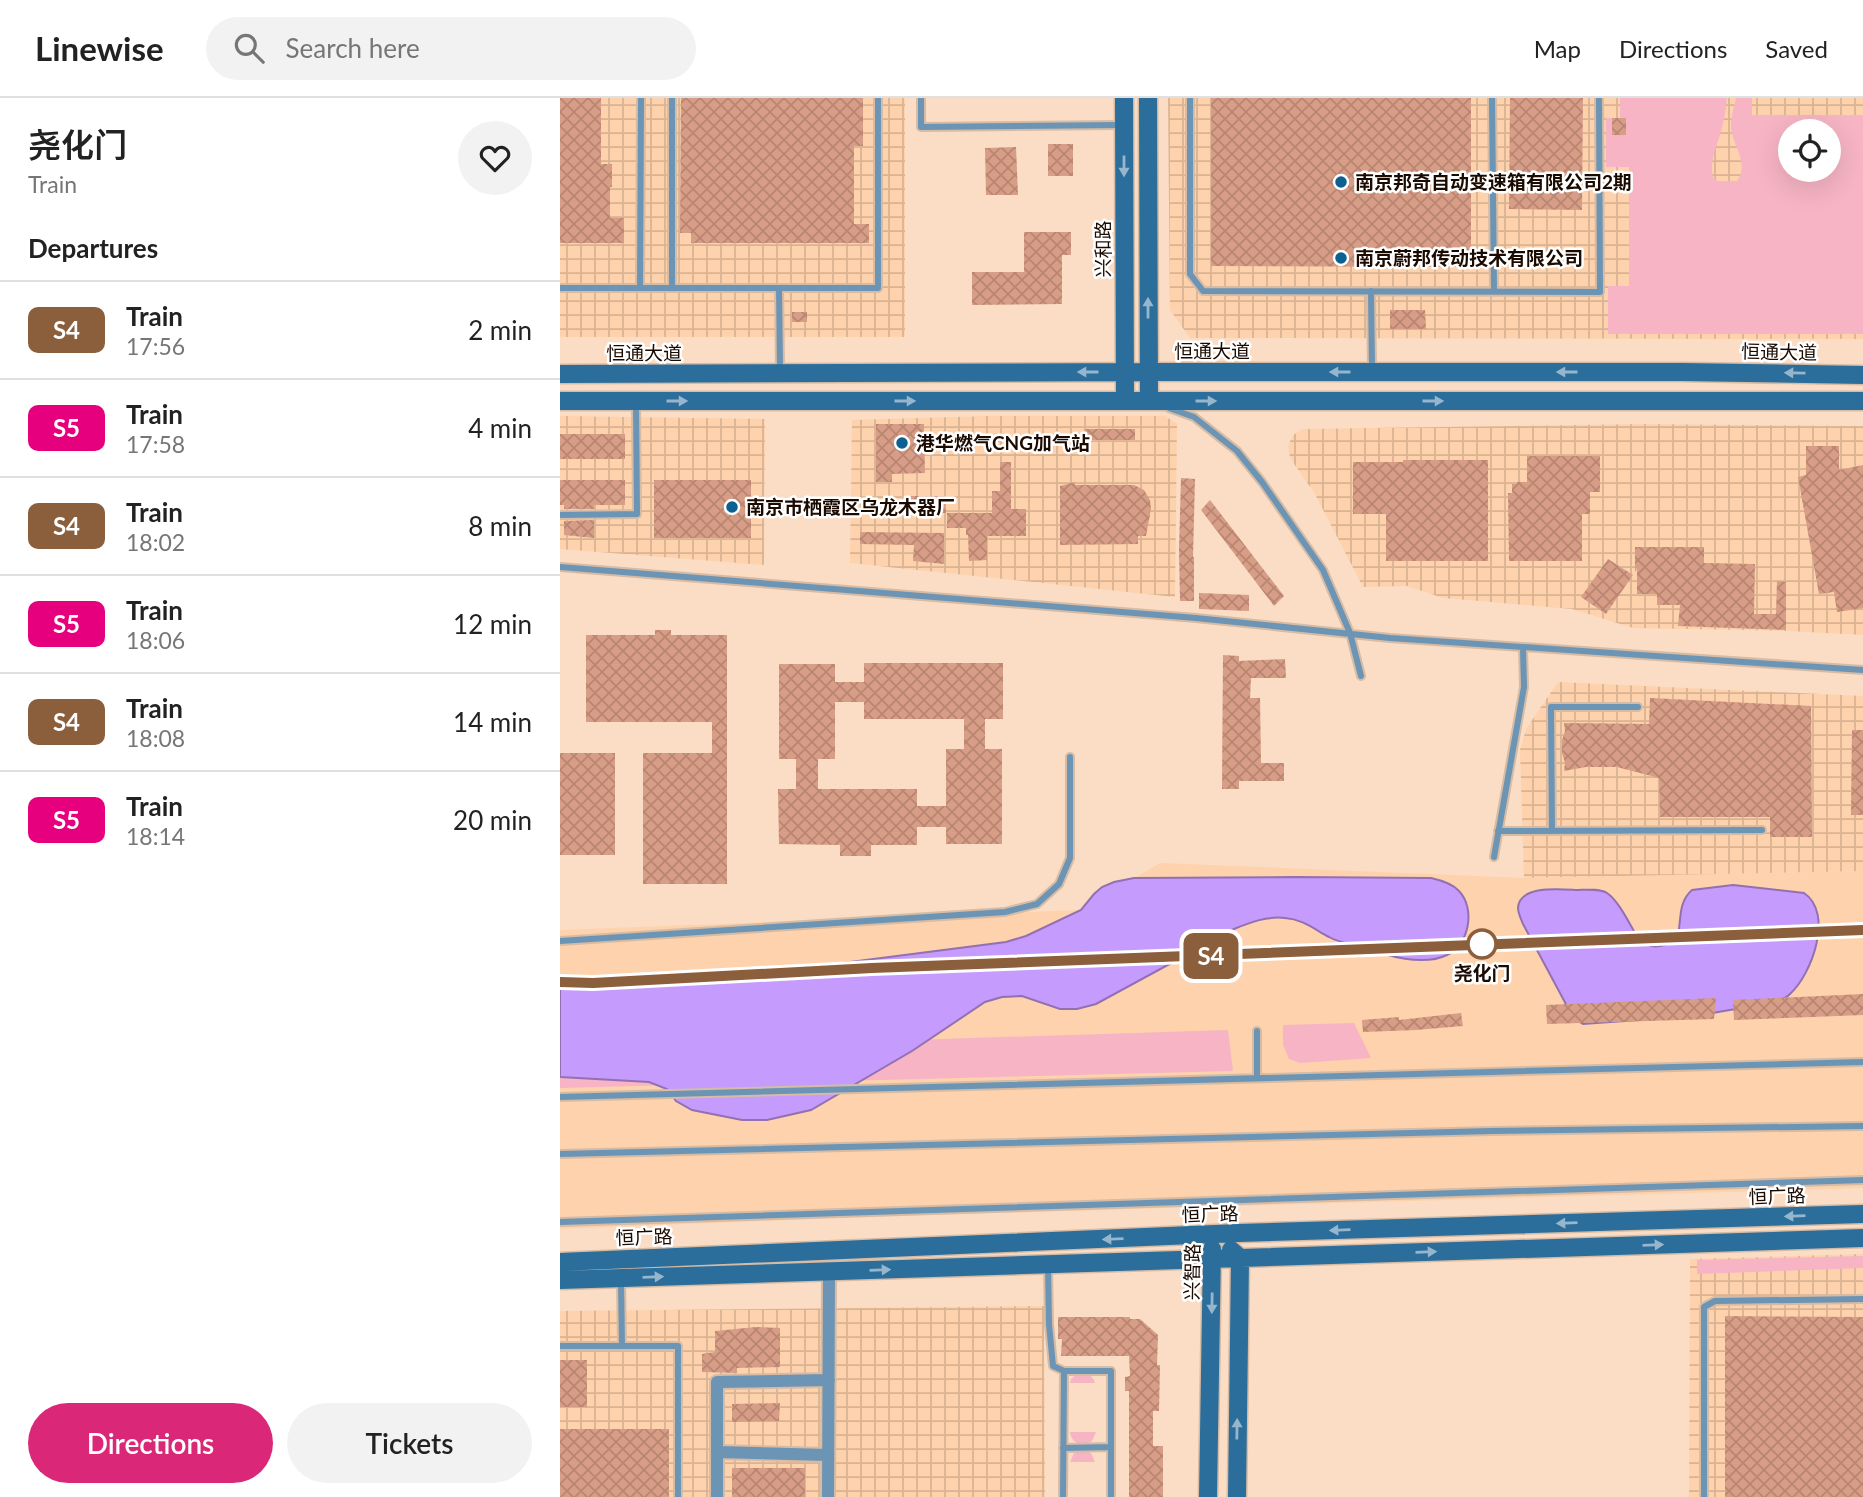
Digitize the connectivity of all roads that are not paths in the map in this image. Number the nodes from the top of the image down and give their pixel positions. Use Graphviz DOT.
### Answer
graph roads {
  1 [pos="641,98"];
  2 [pos="672,98"];
  3 [pos="878,98"];
  4 [pos="921,98"];
  5 [pos="1124,98"];
  6 [pos="1148,98"];
  7 [pos="1190,98"];
  8 [pos="1492,98"];
  9 [pos="1599,98"];
  10 [pos="1124,125"];
  11 [pos="560,288"];
  12 [pos="640,288"];
  13 [pos="672,288"];
  14 [pos="779,288"];
  15 [pos="1371,291"];
  16 [pos="1494,291"];
  17 [pos="1125,372"];
  18 [pos="1149,372"];
  19 [pos="1372,372"];
  20 [pos="780,373"];
  21 [pos="560,374"];
  22 [pos="1863,375"];
  23 [pos="1125,400"];
  24 [pos="1149,400"];
  25 [pos="560,401"];
  26 [pos="636,401"];
  27 [pos="1863,401"];
  28 [pos="560,515"];
  29 [pos="560,567"];
  30 [pos="1350,633"];
  31 [pos="1523,648"];
  32 [pos="1863,670"];
  33 [pos="1361,676"];
  34 [pos="1637,707"];
  35 [pos="1070,757"];
  36 [pos="1762,830"];
  37 [pos="1498,831"];
  38 [pos="1552,831"];
  39 [pos="1494,857"];
  40 [pos="560,941"];
  41 [pos="1257,1031"];
  42 [pos="1863,1062"];
  43 [pos="1257,1077"];
  44 [pos="560,1097"];
  45 [pos="1863,1126"];
  46 [pos="560,1154"];
  47 [pos="1863,1180"];
  48 [pos="1863,1214"];
  49 [pos="560,1222"];
  50 [pos="1212,1235"];
  51 [pos="1863,1238"];
  52 [pos="1240,1258"];
  53 [pos="1213,1259"];
  54 [pos="560,1262"];
  55 [pos="1048,1265"];
  56 [pos="829,1271"];
  57 [pos="621,1278"];
  58 [pos="560,1280"];
  59 [pos="1863,1298"];
  60 [pos="560,1346"];
  61 [pos="622,1346"];
  62 [pos="1064,1371"];
  63 [pos="829,1380"];
  64 [pos="1111,1447"];
  65 [pos="1063,1448"];
  66 [pos="717,1452"];
  67 [pos="828,1455"];
  68 [pos="678,1497"];
  69 [pos="718,1497"];
  70 [pos="828,1497"];
  71 [pos="1063,1497"];
  72 [pos="1111,1497"];
  73 [pos="1208,1497"];
  74 [pos="1237,1497"];
  75 [pos="1704,1497"];
  1 -- 12 [label="lane"];
  2 -- 13 [label="lane"];
  3 -- 14 [label="lane"];
  4 -- 10 [label="lane"];
  5 -- 10 [label="main road, 兴和路"];
  18 -- 6 [label="main road, one-way"];
  7 -- 15 [label="lane"];
  8 -- 16 [label="lane"];
  9 -- 16 [label="lane"];
  10 -- 17 [label="main road, 兴和路, one-way"];
  11 -- 12 [label="lane"];
  12 -- 13 [label="lane"];
  13 -- 14 [label="lane"];
  14 -- 20 [label="lane"];
  15 -- 16 [label="lane"];
  15 -- 19 [label="lane"];
  17 -- 18 [label="main road, 恒通大道"];
  17 -- 20 [label="main road, 恒通大道, one-way"];
  17 -- 23 [label="main road, 兴和路"];
  19 -- 18 [label="main road, 恒通大道, one-way"];
  18 -- 24 [label="main road"];
  22 -- 19 [label="main road, 恒通大道, one-way"];
  20 -- 21 [label="main road, 恒通大道"];
  23 -- 24 [label="main road"];
  26 -- 23 [label="main road, one-way"];
  24 -- 27 [label="main road, one-way"];
  24 -- 30 [label="lane"];
  25 -- 26 [label="main road"];
  26 -- 28 [label="lane"];
  29 -- 30 [label="lane"];
  30 -- 31 [label="lane"];
  30 -- 33 [label="lane"];
  31 -- 32 [label="lane"];
  31 -- 37 [label="lane"];
  34 -- 38 [label="lane"];
  35 -- 40 [label="lane"];
  36 -- 38 [label="lane"];
  37 -- 38 [label="lane"];
  37 -- 39 [label="lane"];
  41 -- 43 [label="lane"];
  42 -- 43 [label="lane"];
  43 -- 44 [label="lane"];
  45 -- 46 [label="lane"];
  47 -- 49 [label="lane"];
  48 -- 50 [label="main road, 恒广路, one-way"];
  50 -- 52 [label="main road, 兴智路"];
  50 -- 53 [label="main road, 兴智路"];
  50 -- 54 [label="main road, 恒广路, one-way"];
  52 -- 51 [label="main road, one-way"];
  52 -- 53 [label="main road"];
  74 -- 52 [label="main road, one-way"];
  53 -- 55 [label="main road"];
  53 -- 73 [label="main road, 兴智路, one-way"];
  56 -- 55 [label="main road, one-way"];
  55 -- 62 [label="lane"];
  57 -- 56 [label="main road, one-way"];
  56 -- 63 [label="street"];
  57 -- 58 [label="main road"];
  57 -- 61 [label="lane"];
  59 -- 75 [label="lane"];
  60 -- 61 [label="lane"];
  61 -- 68 [label="lane"];
  62 -- 64 [label="lane"];
  62 -- 65 [label="lane"];
  63 -- 66 [label="street"];
  63 -- 67 [label="street"];
  64 -- 65 [label="lane"];
  64 -- 72 [label="lane"];
  65 -- 71 [label="lane"];
  66 -- 67 [label="street"];
  66 -- 69 [label="street"];
  67 -- 70 [label="street"];
}
